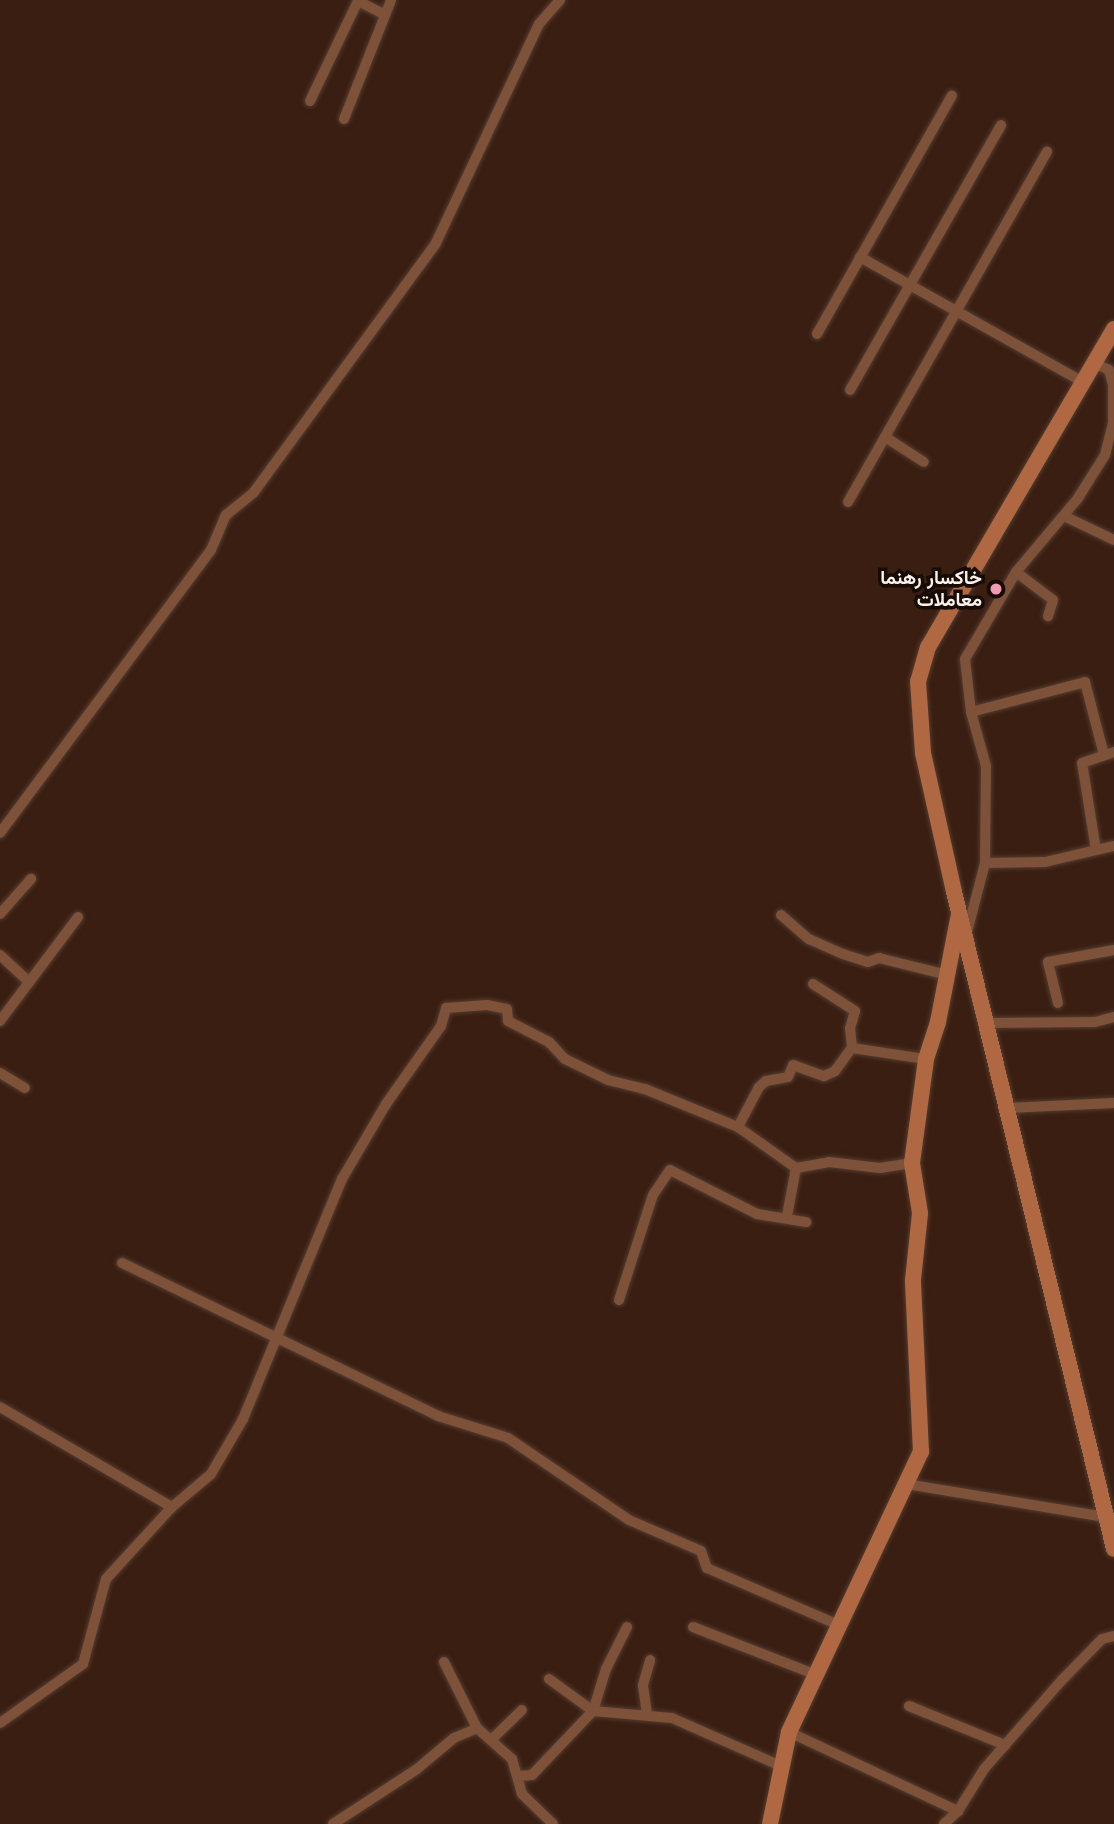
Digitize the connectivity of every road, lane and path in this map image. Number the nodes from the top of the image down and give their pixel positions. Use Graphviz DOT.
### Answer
graph roads {
  1 [pos="391,0"];
  2 [pos="560,0"];
  3 [pos="385,15"];
  4 [pos="952,95"];
  5 [pos="310,101"];
  6 [pos="344,119"];
  7 [pos="1001,125"];
  8 [pos="1046,150"];
  9 [pos="860,257"];
  10 [pos="909,285"];
  11 [pos="957,311"];
  12 [pos="1114,329"];
  13 [pos="817,334"];
  14 [pos="1094,363"];
  15 [pos="1083,382"];
  16 [pos="850,390"];
  17 [pos="884,437"];
  18 [pos="924,462"];
  19 [pos="848,502"];
  20 [pos="1064,516"];
  21 [pos="1114,540"];
  22 [pos="1016,572"];
  23 [pos="1048,616"];
  24 [pos="971,712"];
  25 [pos="1109,754"];
  26 [pos="0,833"];
  27 [pos="1114,846"];
  28 [pos="1096,850"];
  29 [pos="985,863"];
  30 [pos="31,879"];
  31 [pos="959,913"];
  32 [pos="0,915"];
  33 [pos="781,915"];
  34 [pos="78,917"];
  35 [pos="965,939"];
  36 [pos="1114,950"];
  37 [pos="0,955"];
  38 [pos="947,975"];
  39 [pos="29,982"];
  40 [pos="813,984"];
  41 [pos="1058,1003"];
  42 [pos="1114,1017"];
  43 [pos="0,1021"];
  44 [pos="986,1023"];
  45 [pos="852,1048"];
  46 [pos="926,1059"];
  47 [pos="0,1073"];
  48 [pos="25,1087"];
  49 [pos="1114,1102"];
  50 [pos="1007,1108"];
  51 [pos="738,1127"];
  52 [pos="912,1163"];
  53 [pos="796,1168"];
  54 [pos="787,1216"];
  55 [pos="806,1222"];
  56 [pos="122,1263"];
  57 [pos="619,1300"];
  58 [pos="276,1338"];
  59 [pos="0,1407"];
  60 [pos="906,1484"];
  61 [pos="172,1507"];
  62 [pos="1108,1510"];
  63 [pos="1114,1549"];
  64 [pos="841,1626"];
  65 [pos="627,1627"];
  66 [pos="693,1628"];
  67 [pos="1114,1636"];
  68 [pos="650,1660"];
  69 [pos="444,1661"];
  70 [pos="817,1675"];
  71 [pos="549,1679"];
  72 [pos="909,1706"];
  73 [pos="522,1710"];
  74 [pos="593,1711"];
  75 [pos="648,1714"];
  76 [pos="0,1723"];
  77 [pos="477,1728"];
  78 [pos="789,1732"];
  79 [pos="491,1740"];
  80 [pos="1005,1745"];
  81 [pos="780,1766"];
  82 [pos="519,1776"];
  83 [pos="958,1811"];
  84 [pos="333,1824"];
  85 [pos="554,1824"];
  86 [pos="770,1824"];
  87 [pos="944,1824"];
  1 -- 3 [label="street"];
  2 -- 26 [label="street"];
  3 -- 5 [label="street"];
  3 -- 6 [label="street"];
  4 -- 9 [label="street"];
  7 -- 10 [label="street"];
  8 -- 11 [label="street"];
  9 -- 10 [label="street"];
  9 -- 13 [label="street"];
  10 -- 11 [label="street"];
  10 -- 16 [label="street"];
  11 -- 15 [label="street"];
  11 -- 17 [label="street"];
  12 -- 14 [label="street"];
  14 -- 15 [label="street"];
  14 -- 20 [label="street"];
  15 -- 31 [label="street"];
  17 -- 18 [label="street"];
  17 -- 19 [label="street"];
  20 -- 21 [label="street"];
  20 -- 22 [label="street"];
  22 -- 23 [label="street"];
  22 -- 24 [label="street"];
  24 -- 25 [label="street"];
  24 -- 29 [label="street"];
  25 -- 28 [label="street"];
  27 -- 28 [label="street"];
  28 -- 29 [label="street"];
  29 -- 35 [label="street"];
  30 -- 32 [label="street"];
  31 -- 35 [label="street"];
  31 -- 38 [label="street"];
  33 -- 38 [label="street"];
  34 -- 39 [label="street"];
  35 -- 44 [label="street"];
  36 -- 41 [label="street"];
  37 -- 39 [label="street"];
  38 -- 46 [label="street"];
  39 -- 43 [label="street"];
  40 -- 45 [label="street"];
  42 -- 44 [label="street"];
  44 -- 50 [label="street"];
  45 -- 46 [label="street"];
  45 -- 51 [label="street"];
  46 -- 52 [label="street"];
  47 -- 48 [label="street"];
  49 -- 50 [label="street"];
  50 -- 62 [label="street"];
  51 -- 53 [label="street"];
  51 -- 58 [label="street"];
  52 -- 53 [label="street"];
  52 -- 60 [label="street"];
  53 -- 54 [label="street"];
  54 -- 55 [label="street"];
  54 -- 57 [label="street"];
  56 -- 58 [label="street"];
  58 -- 61 [label="street"];
  58 -- 64 [label="street"];
  59 -- 61 [label="street"];
  60 -- 62 [label="street"];
  60 -- 64 [label="street"];
  61 -- 76 [label="street"];
  62 -- 63 [label="street"];
  64 -- 70 [label="street"];
  65 -- 74 [label="street"];
  66 -- 70 [label="street"];
  67 -- 80 [label="street"];
  68 -- 75 [label="street"];
  69 -- 77 [label="street"];
  70 -- 78 [label="street"];
  71 -- 74 [label="street"];
  72 -- 80 [label="street"];
  73 -- 79 [label="street"];
  74 -- 75 [label="street"];
  74 -- 82 [label="street"];
  75 -- 81 [label="street"];
  77 -- 79 [label="street"];
  77 -- 84 [label="street"];
  78 -- 81 [label="street"];
  78 -- 83 [label="street"];
  79 -- 82 [label="street"];
  80 -- 83 [label="street"];
  81 -- 86 [label="street"];
  82 -- 85 [label="street"];
  83 -- 87 [label="street"];
}
